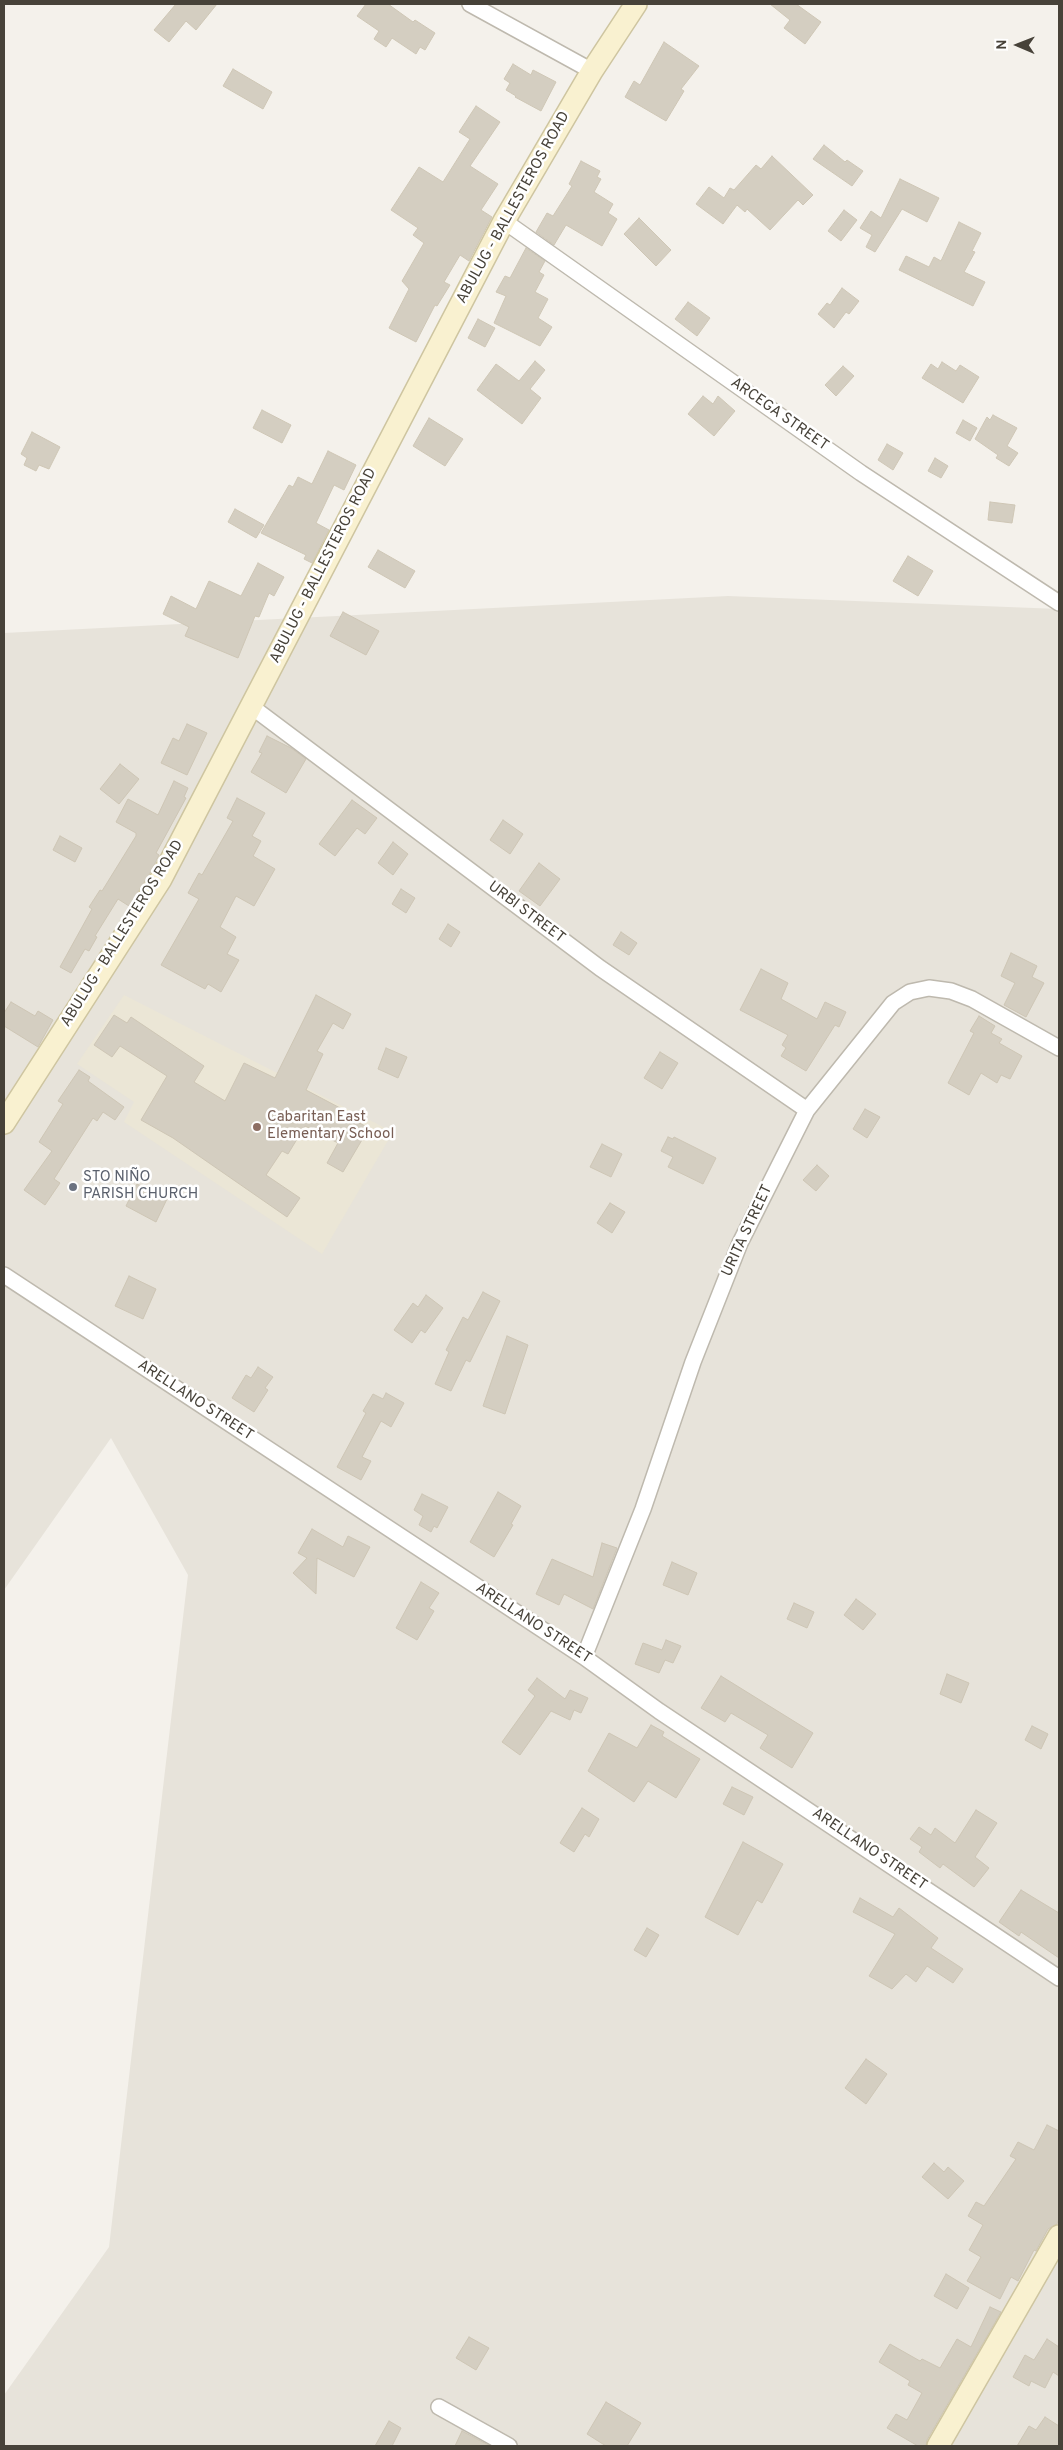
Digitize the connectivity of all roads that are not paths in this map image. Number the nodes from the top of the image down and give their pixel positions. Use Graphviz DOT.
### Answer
graph roads {
  1 [pos="470,4"];
  2 [pos="636,4"];
  3 [pos="592,71"];
  4 [pos="504,220"];
  5 [pos="1059,603"];
  6 [pos="252,707"];
  7 [pos="1059,1048"];
  8 [pos="807,1110"];
  9 [pos="4,1124"];
  10 [pos="4,1274"];
  11 [pos="584,1657"];
  12 [pos="1059,1978"];
  13 [pos="1059,2236"];
  14 [pos="439,2407"];
  15 [pos="509,2446"];
  16 [pos="938,2446"];
  1 -- 3 [label="street"];
  2 -- 3 [label="main road, ABULUG - BALLESTEROS ROAD"];
  3 -- 4 [label="main road, ABULUG - BALLESTEROS ROAD"];
  4 -- 5 [label="street, ARCEGA STREET"];
  4 -- 6 [label="main road, ABULUG - BALLESTEROS ROAD"];
  6 -- 8 [label="street, URBI STREET"];
  6 -- 9 [label="main road, ABULUG - BALLESTEROS ROAD"];
  7 -- 8 [label="street, URITA STREET"];
  8 -- 11 [label="street, URITA STREET"];
  10 -- 11 [label="street, ARELLANO STREET"];
  11 -- 12 [label="street, ARELLANO STREET"];
  13 -- 16 [label="main road"];
  14 -- 15 [label="street"];
}
